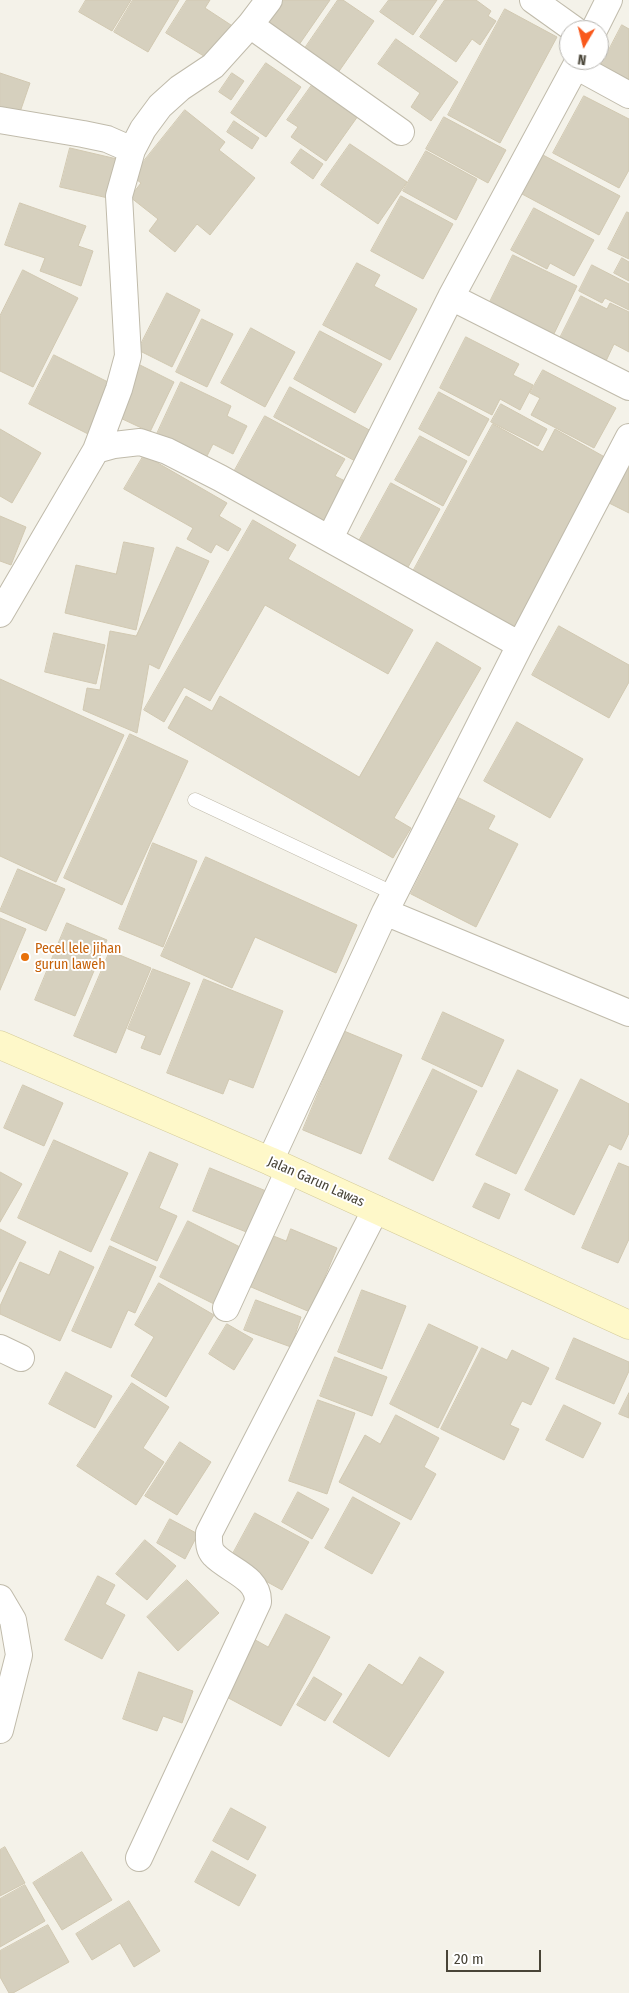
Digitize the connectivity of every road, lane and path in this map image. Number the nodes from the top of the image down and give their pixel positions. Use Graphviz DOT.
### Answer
graph roads {
  1 [pos="269,0"];
  2 [pos="533,0"];
  3 [pos="609,0"];
  4 [pos="561,20"];
  5 [pos="599,20"];
  6 [pos="250,25"];
  7 [pos="574,70"];
  8 [pos="589,70"];
  9 [pos="629,95"];
  10 [pos="0,120"];
  11 [pos="401,132"];
  12 [pos="132,150"];
  13 [pos="451,297"];
  14 [pos="629,387"];
  15 [pos="629,437"];
  16 [pos="96,450"];
  17 [pos="330,538"];
  18 [pos="0,614"];
  19 [pos="520,645"];
  20 [pos="195,800"];
  21 [pos="390,903"];
  22 [pos="629,1013"];
  23 [pos="0,1045"];
  24 [pos="279,1166"];
  25 [pos="376,1209"];
  26 [pos="226,1308"];
  27 [pos="629,1325"];
  28 [pos="0,1598"];
  29 [pos="0,1730"];
  30 [pos="138,1858"];
  1 -- 6 [label="street"];
  2 -- 4 [label="street"];
  3 -- 5 [label="street"];
  6 -- 11 [label="street"];
  6 -- 12 [label="street"];
  7 -- 13 [label="street"];
  8 -- 9 [label="street"];
  10 -- 12 [label="street"];
  12 -- 16 [label="street"];
  13 -- 14 [label="street"];
  13 -- 17 [label="street"];
  15 -- 19 [label="street"];
  16 -- 17 [label="street"];
  16 -- 18 [label="street"];
  17 -- 19 [label="street"];
  19 -- 21 [label="street"];
  20 -- 21 [label="lane"];
  21 -- 22 [label="street"];
  21 -- 24 [label="street"];
  23 -- 24 [label="main road, Jalan Garun Lawas"];
  24 -- 25 [label="main road, Jalan Garun Lawas"];
  24 -- 26 [label="street"];
  25 -- 27 [label="main road, Jalan Garun Lawas"];
  25 -- 30 [label="street"];
  28 -- 29 [label="street"];
}
